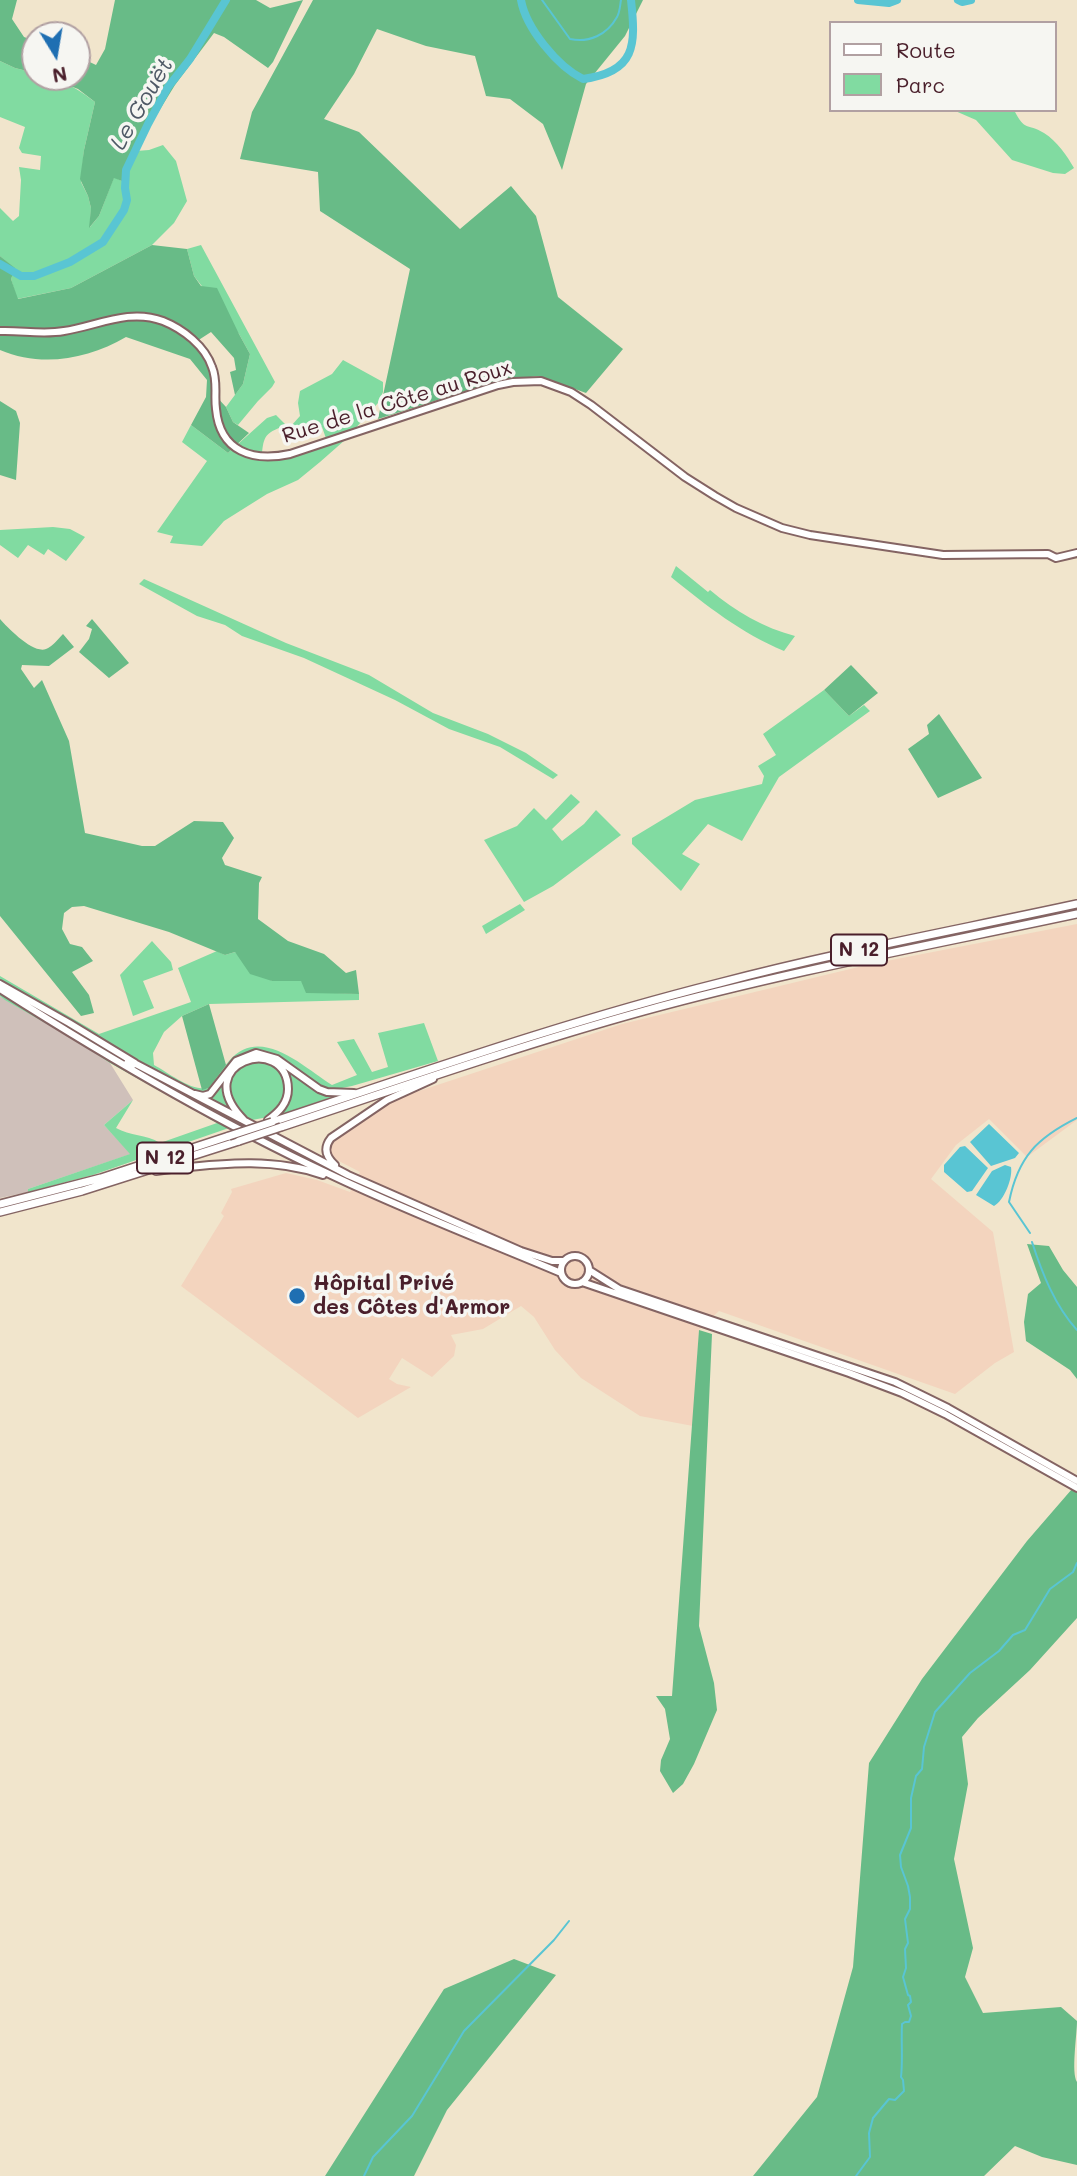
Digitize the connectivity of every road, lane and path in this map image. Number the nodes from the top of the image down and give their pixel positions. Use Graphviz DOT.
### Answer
graph roads {
  1 [pos="0,331"];
  2 [pos="1077,553"];
  3 [pos="1077,905"];
  4 [pos="1077,914"];
  5 [pos="0,986"];
  6 [pos="100,1051"];
  7 [pos="136,1064"];
  8 [pos="456,1069"];
  9 [pos="185,1091"];
  10 [pos="359,1093"];
  11 [pos="270,1121"];
  12 [pos="251,1126"];
  13 [pos="178,1168"];
  14 [pos="145,1171"];
  15 [pos="348,1175"];
  16 [pos="361,1189"];
  17 [pos="0,1205"];
  18 [pos="0,1212"];
  19 [pos="563,1261"];
  20 [pos="589,1270"];
  21 [pos="561,1273"];
  22 [pos="582,1282"];
  23 [pos="1077,1481"];
  24 [pos="1077,1488"];
  1 -- 2 [label="main road, Rue de la Côte au Roux"];
  3 -- 10 [label="highway, N 12"];
  4 -- 8 [label="highway, N 12"];
  5 -- 6 [label="main road"];
  5 -- 7 [label="main road"];
  6 -- 7 [label="main road"];
  6 -- 16 [label="main road"];
  7 -- 9 [label="main road"];
  8 -- 14 [label="highway, N 12, bridge"];
  8 -- 15 [label="main road, N 12"];
  9 -- 10 [label="main road"];
  9 -- 12 [label="main road"];
  10 -- 11 [label="highway, N 12"];
  11 -- 12 [label="highway, N 12, bridge"];
  11 -- 12 [label="main road"];
  12 -- 15 [label="main road"];
  12 -- 17 [label="highway, N 12, bridge"];
  13 -- 14 [label="highway"];
  13 -- 16 [label="main road"];
  14 -- 18 [label="highway, N 12"];
  15 -- 19 [label="main road"];
  16 -- 21 [label="main road"];
  19 -- 20 [label="main road"];
  19 -- 21 [label="main road"];
  20 -- 22 [label="main road"];
  20 -- 23 [label="main road"];
  21 -- 22 [label="main road"];
  22 -- 24 [label="main road"];
}
